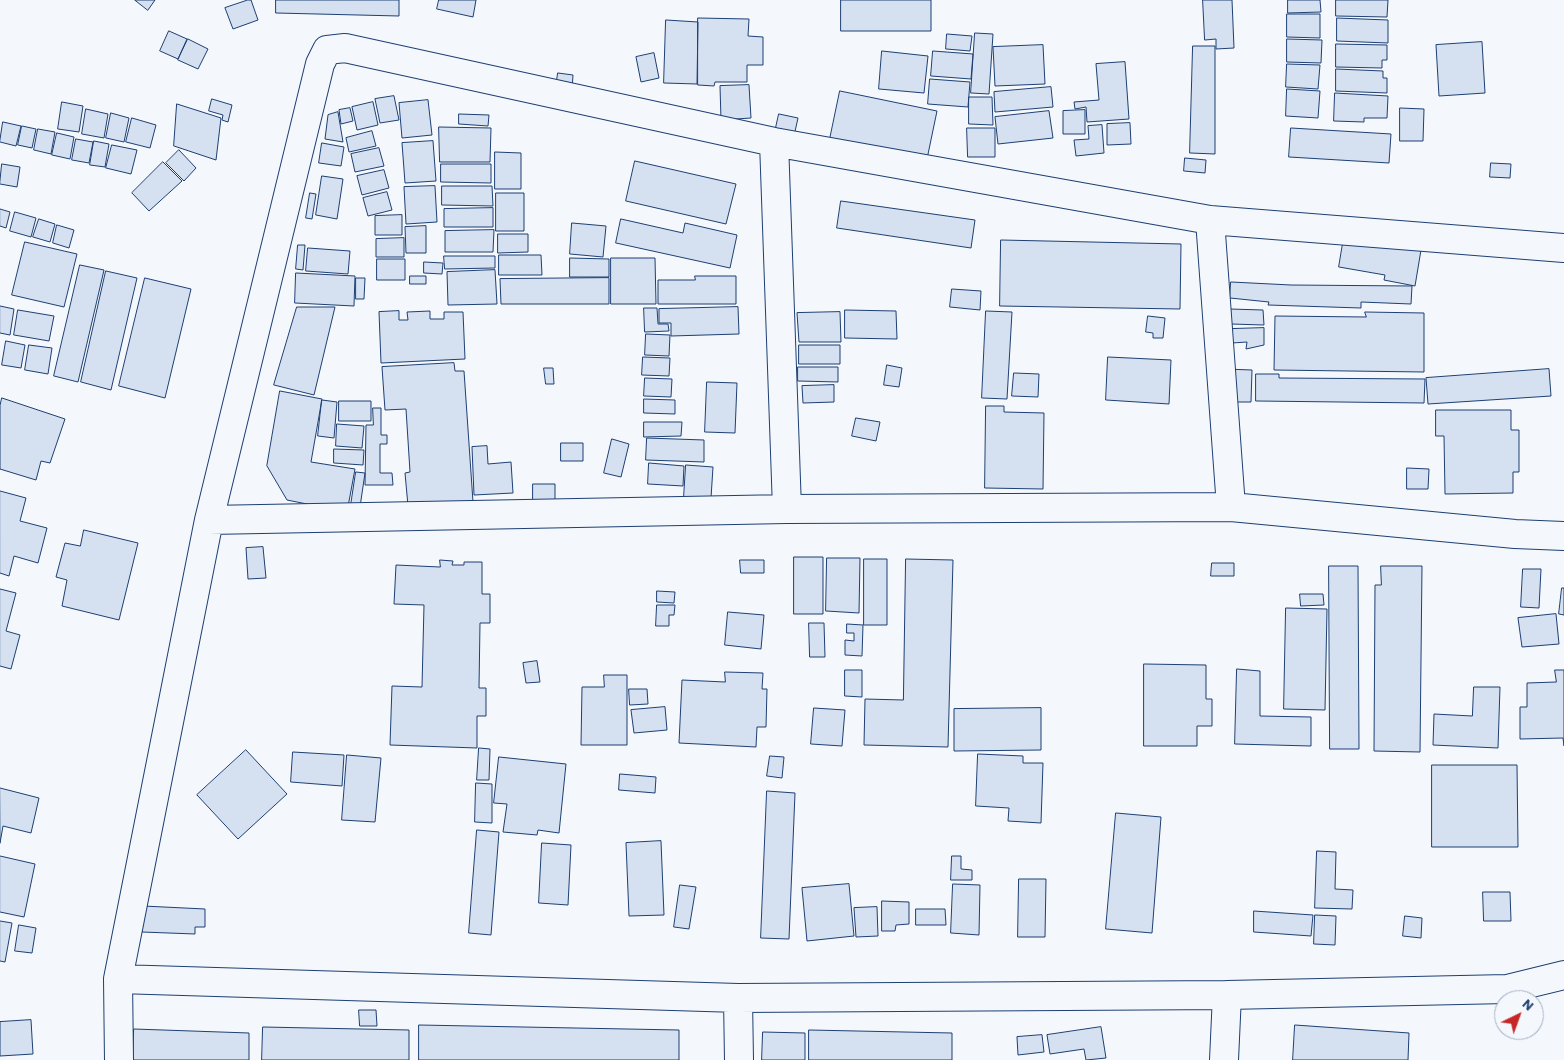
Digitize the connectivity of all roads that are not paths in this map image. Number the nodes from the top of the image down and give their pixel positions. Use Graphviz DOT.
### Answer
graph roads {
  1 [pos="774,142"];
  2 [pos="1210,220"];
  3 [pos="1564,248"];
  4 [pos="1231,507"];
  5 [pos="788,509"];
  6 [pos="209,520"];
  7 [pos="1564,536"];
  8 [pos="1564,975"];
  9 [pos="118,979"];
  10 [pos="1227,995"];
  11 [pos="738,998"];
  12 [pos="119,1060"];
  13 [pos="738,1060"];
  14 [pos="1224,1060"];
  1 -- 2 [label="street"];
  1 -- 5 [label="street"];
  1 -- 6 [label="street"];
  2 -- 3 [label="street"];
  2 -- 4 [label="street"];
  4 -- 5 [label="street"];
  4 -- 7 [label="street"];
  5 -- 6 [label="street"];
  6 -- 9 [label="street"];
  8 -- 10 [label="street"];
  9 -- 11 [label="street"];
  9 -- 12 [label="street"];
  10 -- 11 [label="street"];
  10 -- 14 [label="street"];
  11 -- 13 [label="street"];
}
